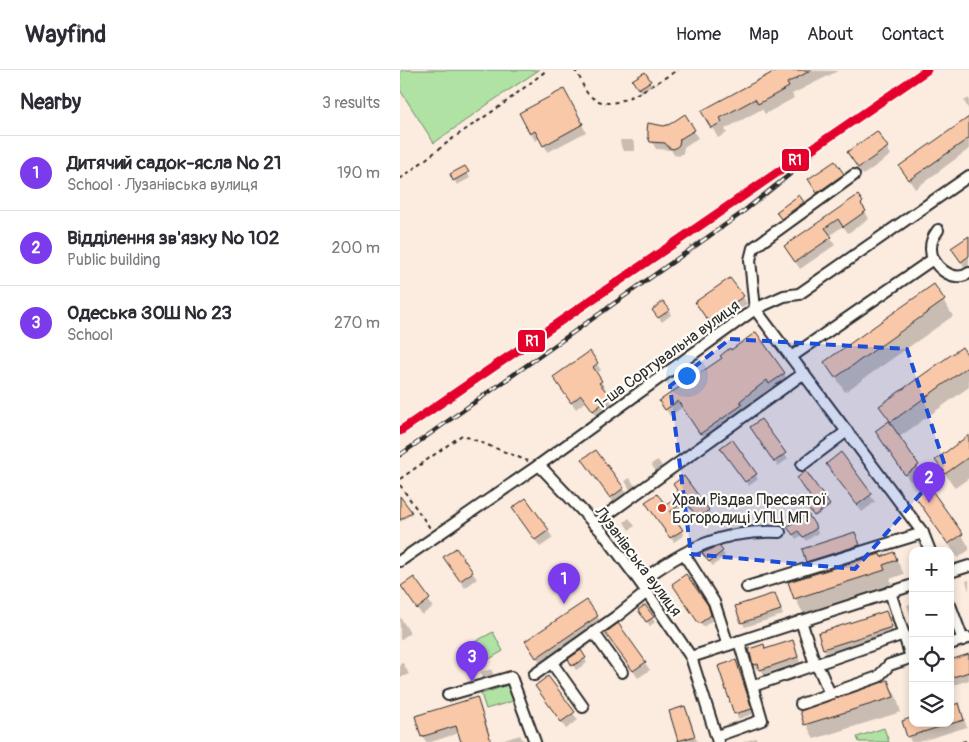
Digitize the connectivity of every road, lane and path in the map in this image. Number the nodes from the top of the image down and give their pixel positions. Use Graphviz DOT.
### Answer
graph roads {
  1 [pos="547,70"];
  2 [pos="574,70"];
  3 [pos="678,70"];
  4 [pos="854,176"];
  5 [pos="969,176"];
  6 [pos="400,179"];
  7 [pos="938,230"];
  8 [pos="933,259"];
  9 [pos="969,273"];
  10 [pos="754,309"];
  11 [pos="792,357"];
  12 [pos="804,373"];
  13 [pos="847,432"];
  14 [pos="539,465"];
  15 [pos="802,465"];
  16 [pos="400,479"];
  17 [pos="400,485"];
  18 [pos="594,524"];
  19 [pos="780,532"];
  20 [pos="923,533"];
  21 [pos="436,536"];
  22 [pos="928,547"];
  23 [pos="684,554"];
  24 [pos="400,561"];
  25 [pos="969,566"];
  26 [pos="954,571"];
  27 [pos="640,582"];
  28 [pos="909,585"];
  29 [pos="747,587"];
  30 [pos="647,592"];
  31 [pos="890,592"];
  32 [pos="954,614"];
  33 [pos="801,621"];
  34 [pos="594,633"];
  35 [pos="904,634"];
  36 [pos="966,639"];
  37 [pos="739,641"];
  38 [pos="954,643"];
  39 [pos="728,645"];
  40 [pos="909,648"];
  41 [pos="692,657"];
  42 [pos="909,658"];
  43 [pos="552,663"];
  44 [pos="815,664"];
  45 [pos="622,672"];
  46 [pos="534,675"];
  47 [pos="753,686"];
  48 [pos="830,694"];
  49 [pos="448,695"];
  50 [pos="801,704"];
  51 [pos="583,708"];
  52 [pos="718,739"];
  53 [pos="969,740"];
  54 [pos="535,742"];
  55 [pos="962,742"];
  1 -- 6 [label="path"];
  2 -- 3 [label="path"];
  4 -- 10 [label="street"];
  5 -- 10 [label="street"];
  7 -- 8 [label="street"];
  8 -- 9 [label="street"];
  8 -- 11 [label="street"];
  10 -- 11 [label="street, 1-ша Сортувальна вулиця"];
  10 -- 14 [label="street, 1-ша Сортувальна вулиця"];
  11 -- 12 [label="street, 1-ша Сортувальна вулиця"];
  12 -- 13 [label="street, 1-ша Сортувальна вулиця"];
  12 -- 18 [label="street"];
  13 -- 15 [label="street"];
  13 -- 20 [label="street, 1-ша Сортувальна вулиця"];
  14 -- 16 [label="path"];
  14 -- 18 [label="street, Лузанівська вулиця"];
  14 -- 21 [label="street, 1-ша Сортувальна вулиця"];
  17 -- 21 [label="path"];
  18 -- 27 [label="street, Лузанівська вулиця"];
  19 -- 23 [label="street"];
  20 -- 22 [label="street, 1-ша Сортувальна вулиця"];
  20 -- 29 [label="street"];
  21 -- 24 [label="street, 1-ша Сортувальна вулиця"];
  23 -- 27 [label="street"];
  23 -- 39 [label="street"];
  25 -- 26 [label="street"];
  27 -- 30 [label="street, Лузанівська вулиця"];
  28 -- 31 [label="street"];
  30 -- 34 [label="street"];
  30 -- 41 [label="street, Лузанівська вулиця"];
  31 -- 33 [label="street"];
  31 -- 35 [label="street"];
  32 -- 36 [label="street"];
  33 -- 37 [label="street"];
  33 -- 44 [label="street"];
  34 -- 43 [label="street"];
  34 -- 45 [label="street"];
  35 -- 40 [label="street"];
  35 -- 44 [label="street"];
  36 -- 38 [label="street"];
  37 -- 39 [label="street"];
  37 -- 47 [label="street"];
  39 -- 41 [label="street"];
  41 -- 52 [label="street, Лузанівська вулиця"];
  42 -- 48 [label="street"];
  43 -- 46 [label="street"];
  43 -- 51 [label="street"];
  44 -- 47 [label="street"];
  44 -- 48 [label="street"];
  47 -- 52 [label="street"];
  48 -- 50 [label="street"];
  49 -- 54 [label="street"];
  53 -- 55 [label="path"];
}
